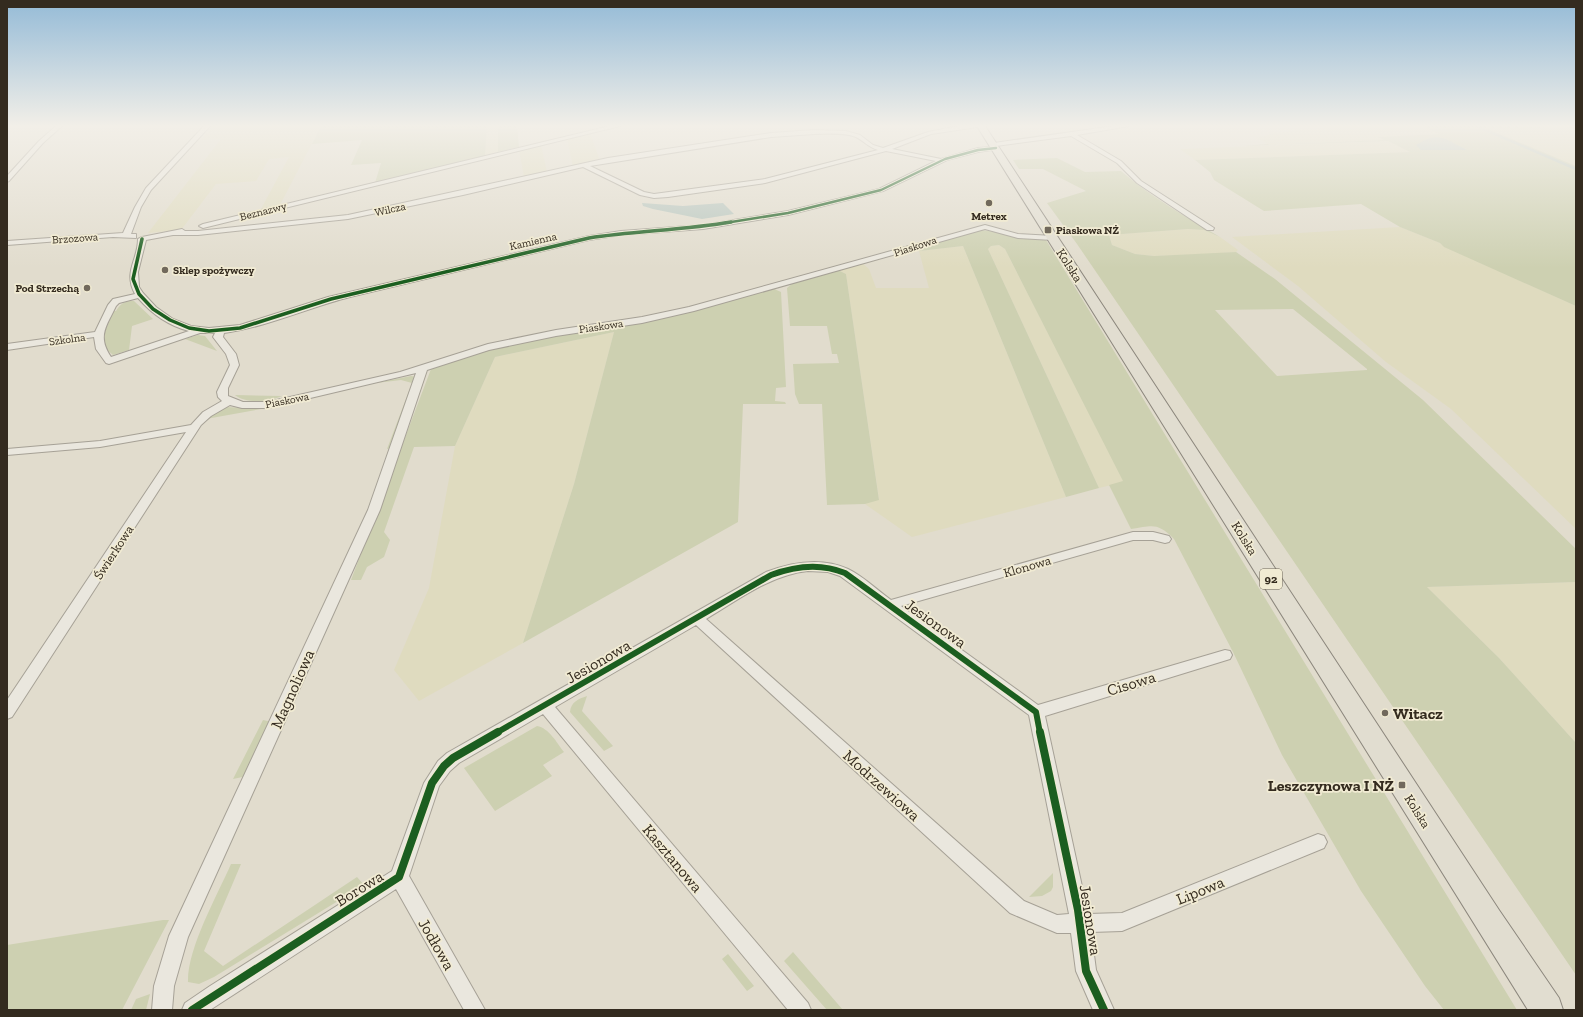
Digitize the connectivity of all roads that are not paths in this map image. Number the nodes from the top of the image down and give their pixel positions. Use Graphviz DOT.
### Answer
graph roads {
  1 [pos="163,173"];
  2 [pos="421,173"];
  3 [pos="546,173"];
  4 [pos="602,173"];
  5 [pos="794,173"];
  6 [pos="916,173"];
  7 [pos="1012,173"];
  8 [pos="1130,173"];
  9 [pos="1210,228"];
  10 [pos="174,233"];
  11 [pos="126,236"];
  12 [pos="1053,238"];
  13 [pos="142,239"];
  14 [pos="7,243"];
  15 [pos="140,295"];
  16 [pos="199,330"];
  17 [pos="220,331"];
  18 [pos="98,334"];
  19 [pos="7,347"];
  20 [pos="423,368"];
  21 [pos="228,401"];
  22 [pos="195,426"];
  23 [pos="7,452"];
  24 [pos="1165,539"];
  25 [pos="889,605"];
  26 [pos="698,618"];
  27 [pos="1225,655"];
  28 [pos="545,706"];
  29 [pos="1036,712"];
  30 [pos="7,713"];
  31 [pos="1318,842"];
  32 [pos="400,877"];
  33 [pos="1080,924"];
  34 [pos="162,1010"];
  35 [pos="192,1010"];
  36 [pos="475,1010"];
  37 [pos="801,1010"];
  38 [pos="1104,1010"];
  39 [pos="1547,1010"];
  1 -- 11 [label="street"];
  2 -- 10 [label="street, Beznazwy"];
  3 -- 10 [label="street, Wilcza"];
  4 -- 5 [label="street"];
  6 -- 17 [label="street, Kamienna"];
  7 -- 12 [label="main road, Kolska / 92"];
  8 -- 9 [label="street"];
  10 -- 13 [label="street, Beznazwy"];
  11 -- 13 [label="street, Brzozowa"];
  11 -- 14 [label="street, Brzozowa"];
  12 -- 20 [label="street, Piaskowa"];
  12 -- 39 [label="main road, Kolska / 92"];
  13 -- 15 [label="street, Kamienna"];
  15 -- 16 [label="street, Kamienna"];
  15 -- 18 [label="street"];
  16 -- 17 [label="street, Kamienna"];
  16 -- 18 [label="street, Szkolna"];
  17 -- 21 [label="street"];
  18 -- 19 [label="street, Szkolna"];
  20 -- 21 [label="street, Piaskowa"];
  20 -- 34 [label="street, Magnoliowa"];
  21 -- 22 [label="street, Świerkowa"];
  22 -- 23 [label="street"];
  22 -- 30 [label="street, Świerkowa"];
  24 -- 25 [label="street, Klonowa"];
  25 -- 26 [label="street, Jesionowa"];
  25 -- 29 [label="street, Jesionowa"];
  26 -- 28 [label="street, Jesionowa"];
  26 -- 33 [label="street, Modrzewiowa"];
  27 -- 29 [label="street, Cisowa"];
  28 -- 32 [label="street, Borowa"];
  28 -- 37 [label="street, Kasztanowa"];
  29 -- 33 [label="street, Jesionowa"];
  31 -- 33 [label="street, Lipowa"];
  32 -- 35 [label="street, Borowa"];
  32 -- 36 [label="street, Jodłowa"];
  33 -- 38 [label="street, Jesionowa"];
}
